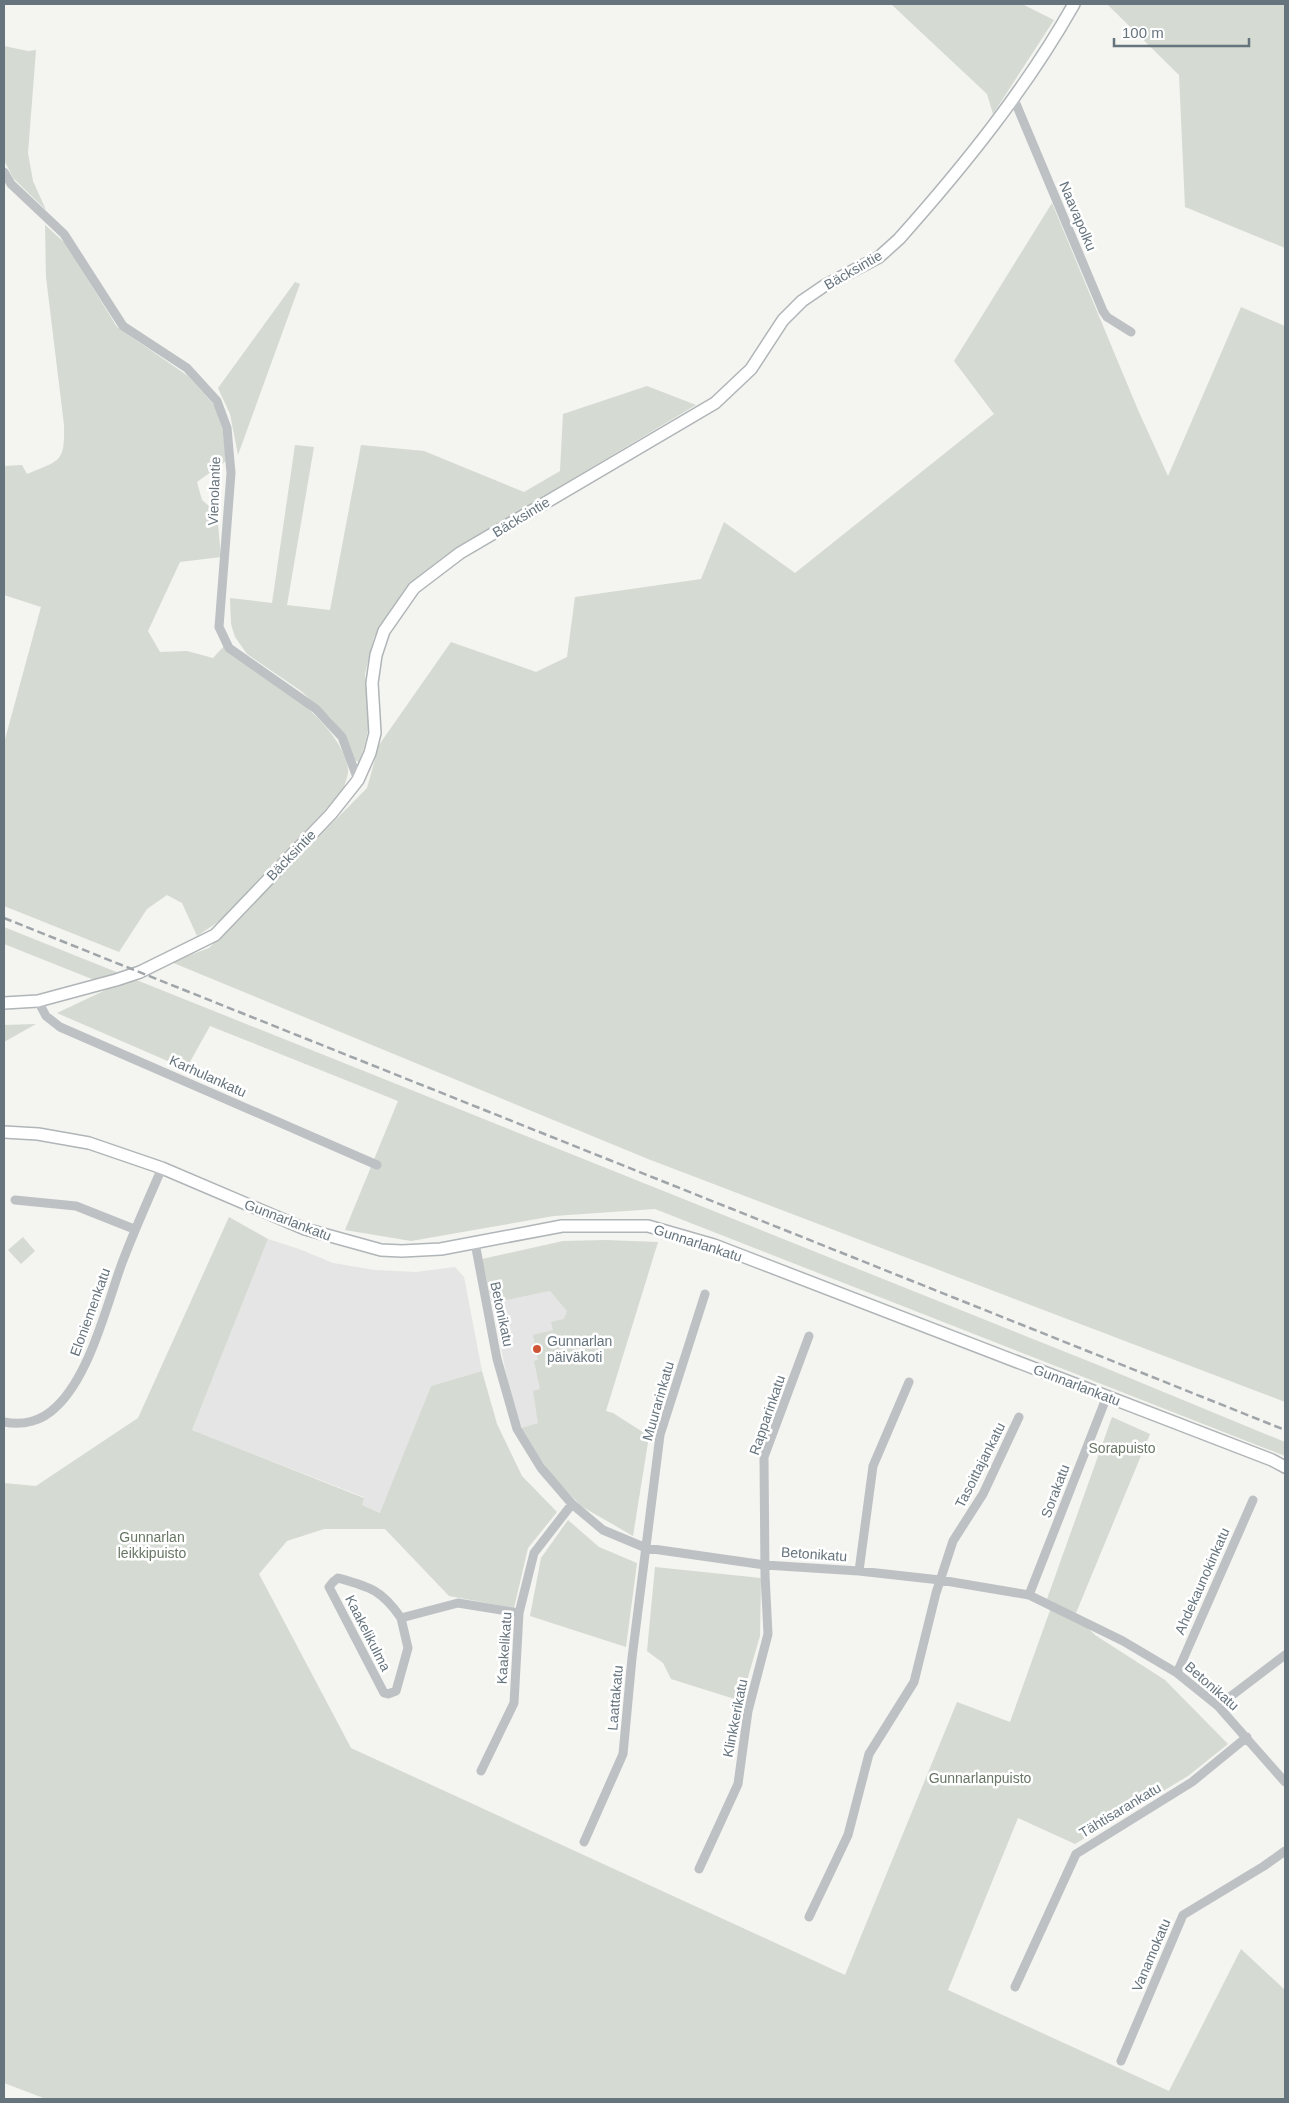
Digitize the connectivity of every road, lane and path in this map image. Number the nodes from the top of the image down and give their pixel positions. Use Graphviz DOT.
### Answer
graph roads {
  1 [pos="1074,4"];
  2 [pos="1014,99"];
  3 [pos="4,172"];
  4 [pos="1131,332"];
  5 [pos="358,780"];
  6 [pos="38,1000"];
  7 [pos="4,1003"];
  8 [pos="4,1132"];
  9 [pos="377,1165"];
  10 [pos="162,1168"];
  11 [pos="15,1200"];
  12 [pos="134,1229"];
  13 [pos="474,1243"];
  14 [pos="705,1294"];
  15 [pos="809,1336"];
  16 [pos="909,1382"];
  17 [pos="1107,1396"];
  18 [pos="1019,1417"];
  19 [pos="4,1422"];
  20 [pos="1285,1467"];
  21 [pos="1253,1500"];
  22 [pos="572,1504"];
  23 [pos="646,1548"];
  24 [pos="766,1564"];
  25 [pos="859,1571"];
  26 [pos="940,1580"];
  27 [pos="1029,1595"];
  28 [pos="519,1613"];
  29 [pos="401,1618"];
  30 [pos="1285,1655"];
  31 [pos="1177,1673"];
  32 [pos="1218,1706"];
  33 [pos="1247,1737"];
  34 [pos="481,1772"];
  35 [pos="1285,1782"];
  36 [pos="584,1842"];
  37 [pos="1285,1851"];
  38 [pos="699,1869"];
  39 [pos="809,1917"];
  40 [pos="1015,1988"];
  41 [pos="1121,2061"];
  1 -- 2 [label="street, Bäcksintie"];
  2 -- 4 [label="street, Naavapolku"];
  2 -- 5 [label="street, Bäcksintie"];
  3 -- 5 [label="street, Vienolantie"];
  5 -- 6 [label="street, Bäcksintie"];
  6 -- 7 [label="street, Bäcksintie"];
  6 -- 9 [label="street, Karhulankatu"];
  8 -- 10 [label="street, Gunnarlankatu"];
  10 -- 12 [label="street, Eloniemenkatu"];
  10 -- 13 [label="street, Gunnarlankatu"];
  11 -- 12 [label="street"];
  12 -- 19 [label="street, Eloniemenkatu"];
  13 -- 17 [label="street, Gunnarlankatu"];
  13 -- 22 [label="street, Betonikatu"];
  14 -- 23 [label="street, Muurarinkatu"];
  15 -- 24 [label="street, Rapparinkatu"];
  16 -- 25 [label="street"];
  17 -- 20 [label="street, Gunnarlankatu"];
  17 -- 27 [label="street, Sorakatu"];
  18 -- 26 [label="street, Tasoittajankatu"];
  21 -- 31 [label="street, Ahdekaunokinkatu"];
  22 -- 23 [label="street, Betonikatu"];
  22 -- 28 [label="street, Kaakelikatu"];
  23 -- 24 [label="street, Betonikatu"];
  23 -- 36 [label="street, Laattakatu"];
  24 -- 25 [label="street, Betonikatu"];
  24 -- 38 [label="street, Klinkkerikatu"];
  25 -- 26 [label="street, Betonikatu"];
  26 -- 27 [label="street, Betonikatu"];
  26 -- 39 [label="street, Tasoittajankatu"];
  27 -- 31 [label="street, Betonikatu"];
  28 -- 29 [label="street"];
  28 -- 34 [label="street, Kaakelikatu"];
  29 -- 29 [label="street, Kaakelikulma"];
  30 -- 32 [label="street"];
  31 -- 32 [label="street, Betonikatu"];
  32 -- 33 [label="street, Betonikatu"];
  33 -- 35 [label="street, Betonikatu"];
  33 -- 40 [label="street, Tähtisarankatu"];
  37 -- 41 [label="street, Vanamokatu"];
}
